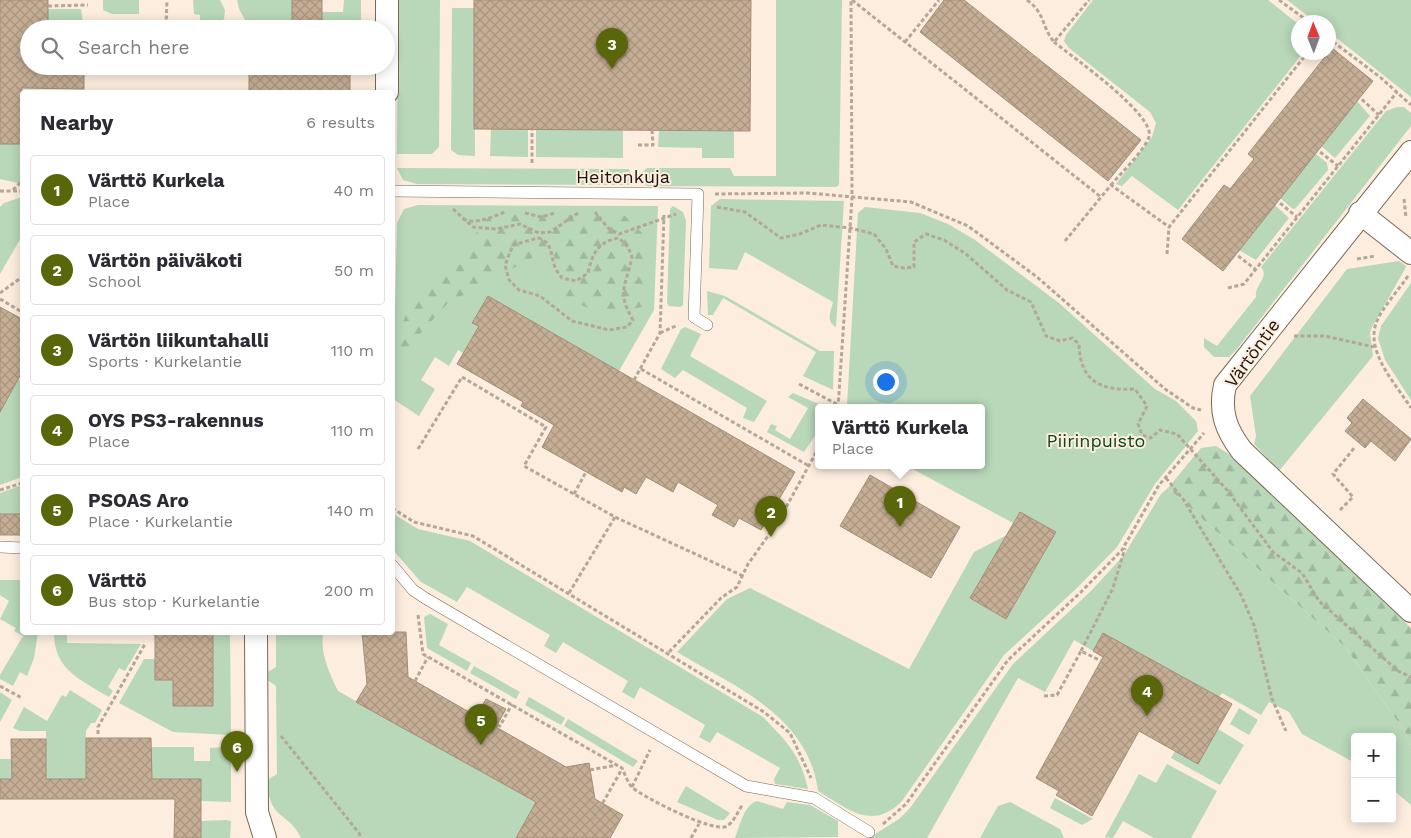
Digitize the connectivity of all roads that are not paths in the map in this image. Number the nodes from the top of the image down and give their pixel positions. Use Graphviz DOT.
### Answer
graph roads {
  1 [pos="387,0"];
  2 [pos="387,20"];
  3 [pos="387,75"];
  4 [pos="387,90"];
  5 [pos="1411,152"];
  6 [pos="395,191"];
  7 [pos="1360,213"];
  8 [pos="1411,253"];
  9 [pos="707,325"];
  10 [pos="0,548"];
  11 [pos="20,548"];
  12 [pos="395,569"];
  13 [pos="1411,611"];
  14 [pos="256,635"];
  15 [pos="869,832"];
  16 [pos="265,838"];
  1 -- 2 [label="street"];
  3 -- 4 [label="street"];
  5 -- 7 [label="street, Värtöntie"];
  6 -- 9 [label="lane, Heitonkuja"];
  7 -- 8 [label="street"];
  7 -- 13 [label="street, Värtöntie"];
  10 -- 11 [label="lane"];
  12 -- 15 [label="lane"];
  14 -- 16 [label="street"];
}
